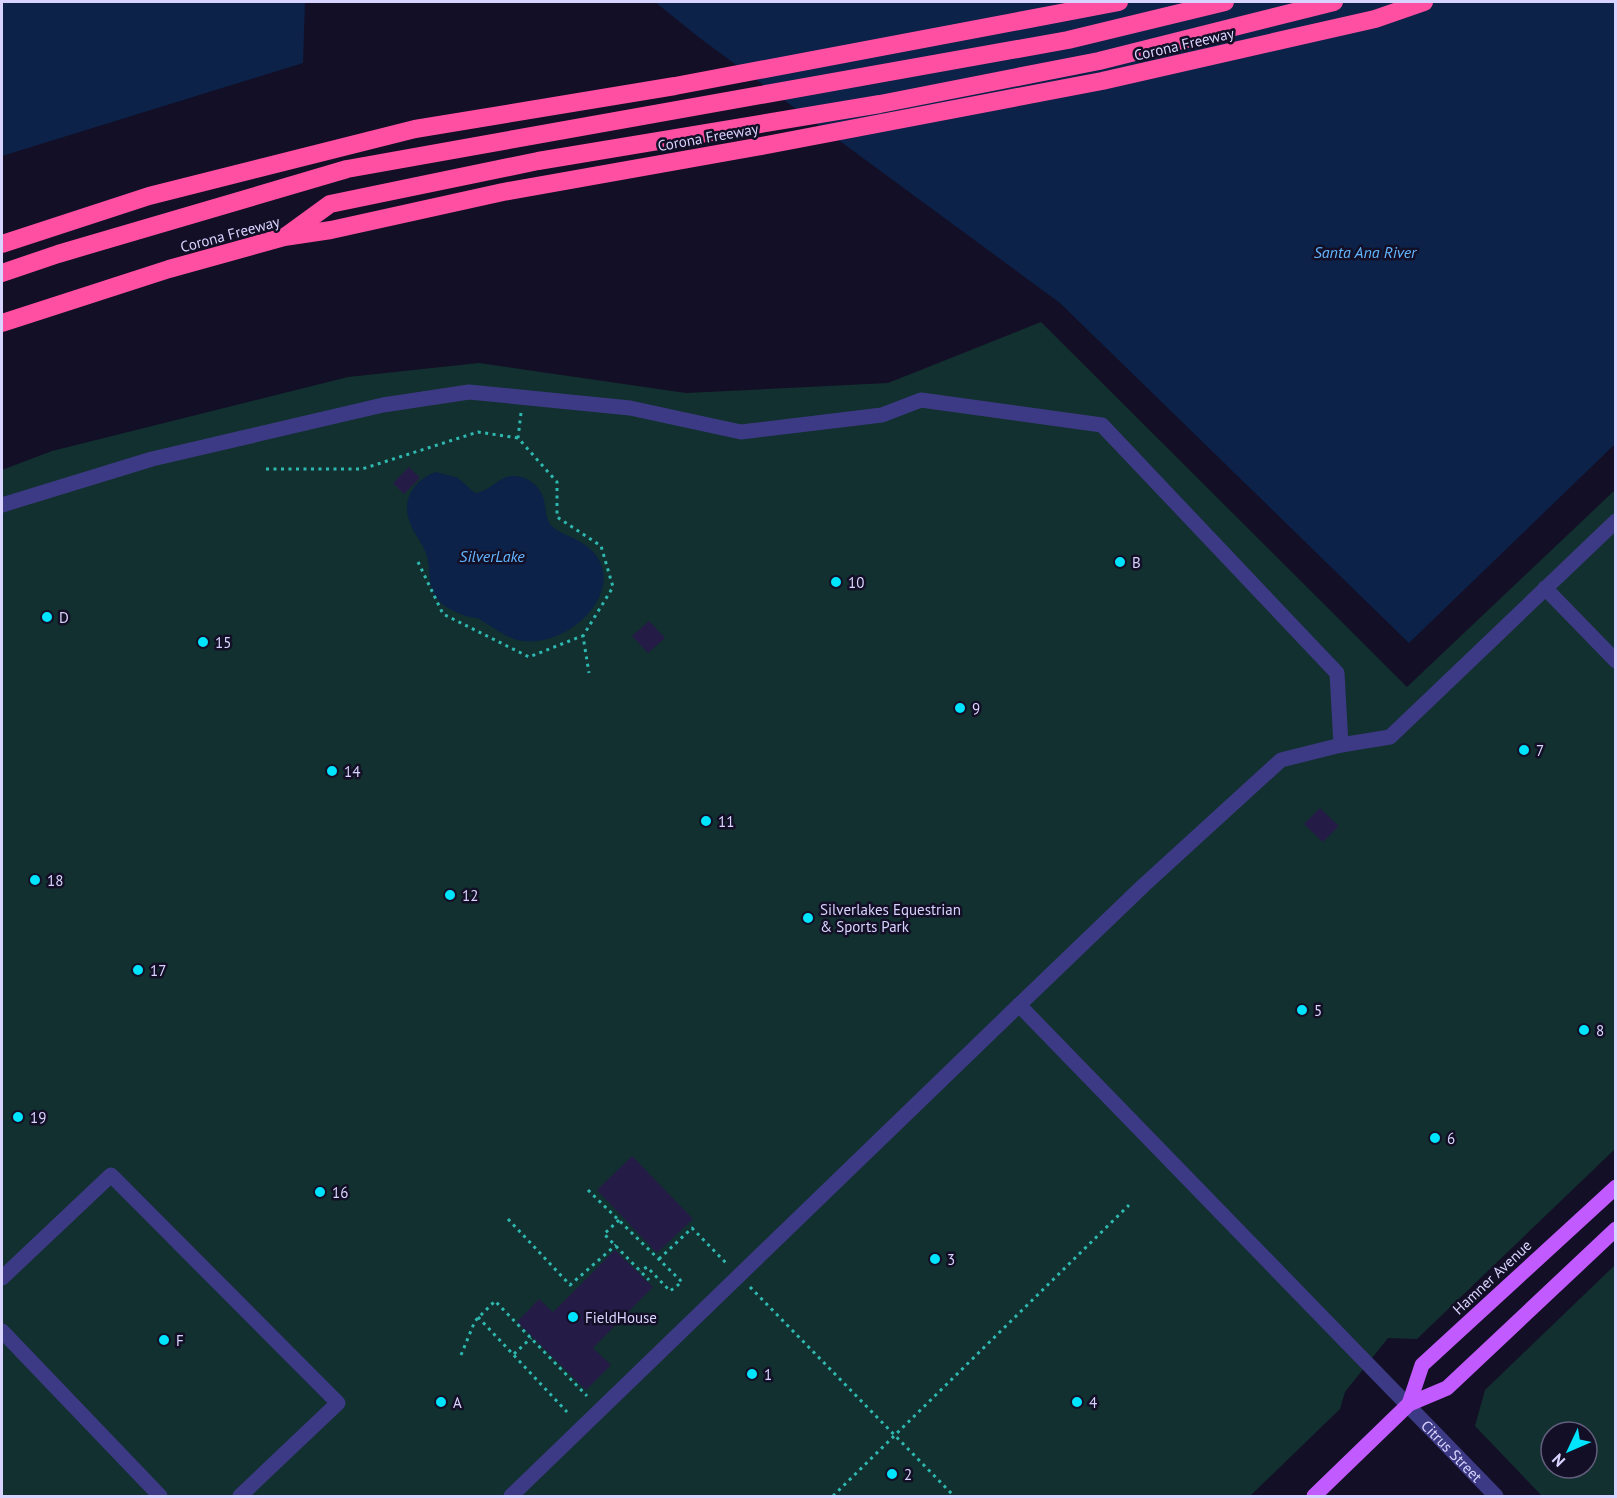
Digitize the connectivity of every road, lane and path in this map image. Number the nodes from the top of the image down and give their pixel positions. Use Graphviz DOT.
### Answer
graph roads {
  1 [pos="1119,2"];
  2 [pos="1225,2"];
  3 [pos="1334,2"];
  4 [pos="1424,2"];
  5 [pos="284,237"];
  6 [pos="2,244"];
  7 [pos="2,273"];
  8 [pos="2,323"];
  9 [pos="523,397"];
  10 [pos="518,438"];
  11 [pos="266,469"];
  12 [pos="2,505"];
  13 [pos="1616,521"];
  14 [pos="418,562"];
  15 [pos="1545,588"];
  16 [pos="582,636"];
  17 [pos="1616,661"];
  18 [pos="589,673"];
  19 [pos="1341,745"];
  20 [pos="1019,1005"];
  21 [pos="1616,1187"];
  22 [pos="588,1190"];
  23 [pos="1129,1205"];
  24 [pos="508,1219"];
  25 [pos="619,1220"];
  26 [pos="1616,1229"];
  27 [pos="616,1245"];
  28 [pos="659,1259"];
  29 [pos="640,1271"];
  30 [pos="739,1276"];
  31 [pos="2,1278"];
  32 [pos="649,1280"];
  33 [pos="478,1317"];
  34 [pos="2,1331"];
  35 [pos="531,1338"];
  36 [pos="514,1354"];
  37 [pos="461,1355"];
  38 [pos="587,1396"];
  39 [pos="1409,1404"];
  40 [pos="567,1412"];
  41 [pos="895,1436"];
  42 [pos="160,1497"];
  43 [pos="240,1497"];
  44 [pos="512,1497"];
  45 [pos="833,1497"];
  46 [pos="954,1497"];
  47 [pos="1314,1497"];
  48 [pos="1496,1497"];
  1 -- 6 [label="highway"];
  2 -- 7 [label="highway"];
  3 -- 5 [label="highway"];
  4 -- 5 [label="highway, Corona Freeway"];
  5 -- 8 [label="highway, Corona Freeway"];
  9 -- 10 [label="path"];
  9 -- 12 [label="street"];
  9 -- 19 [label="street"];
  10 -- 11 [label="path"];
  10 -- 16 [label="path"];
  13 -- 15 [label="street"];
  14 -- 16 [label="path"];
  15 -- 17 [label="street"];
  15 -- 19 [label="street"];
  16 -- 18 [label="path"];
  19 -- 20 [label="street"];
  20 -- 30 [label="street"];
  20 -- 39 [label="street, Citrus Street"];
  21 -- 39 [label="main road, Hamner Avenue"];
  22 -- 25 [label="path"];
  23 -- 41 [label="path"];
  24 -- 27 [label="path"];
  25 -- 27 [label="path"];
  25 -- 28 [label="path"];
  26 -- 39 [label="main road, Hamner Avenue"];
  27 -- 29 [label="path"];
  28 -- 29 [label="path"];
  28 -- 30 [label="path"];
  29 -- 32 [label="path"];
  30 -- 41 [label="path"];
  30 -- 44 [label="street"];
  31 -- 43 [label="street"];
  33 -- 35 [label="path"];
  33 -- 36 [label="path"];
  33 -- 37 [label="path"];
  34 -- 42 [label="street"];
  35 -- 36 [label="path"];
  35 -- 38 [label="path"];
  36 -- 40 [label="path"];
  39 -- 47 [label="main road, Hamner Avenue"];
  39 -- 48 [label="street, Citrus Street"];
  41 -- 45 [label="path"];
  41 -- 46 [label="path"];
}
